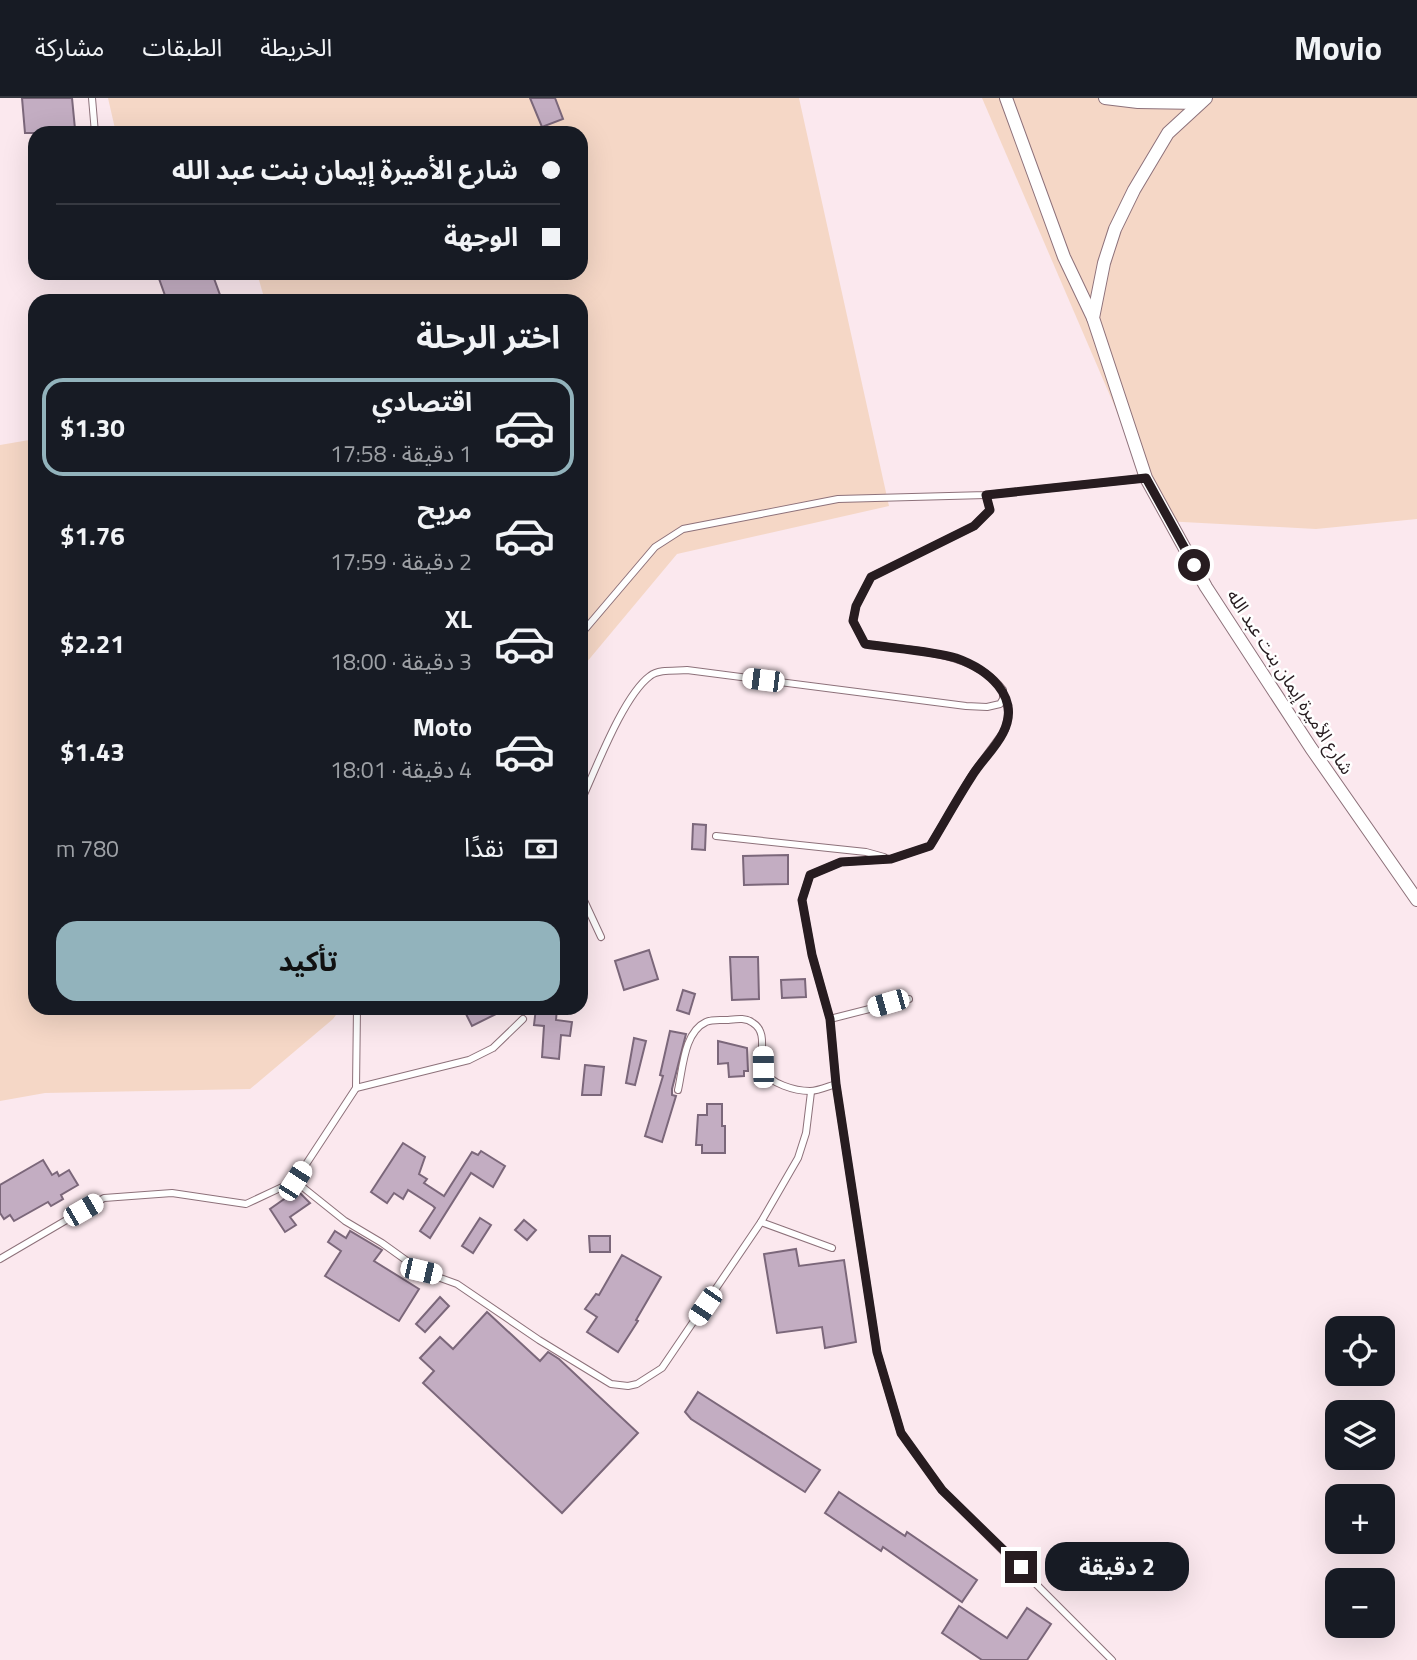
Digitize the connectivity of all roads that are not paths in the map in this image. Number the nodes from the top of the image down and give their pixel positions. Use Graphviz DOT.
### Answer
graph roads {
  1 [pos="92,98"];
  2 [pos="1006,98"];
  3 [pos="1105,98"];
  4 [pos="1203,100"];
  5 [pos="95,126"];
  6 [pos="1093,318"];
  7 [pos="1146,478"];
  8 [pos="986,495"];
  9 [pos="588,626"];
  10 [pos="1003,695"];
  11 [pos="588,786"];
  12 [pos="716,836"];
  13 [pos="891,859"];
  14 [pos="1417,900"];
  15 [pos="588,909"];
  16 [pos="601,937"];
  17 [pos="909,999"];
  18 [pos="357,1015"];
  19 [pos="523,1019"];
  20 [pos="830,1019"];
  21 [pos="836,1084"];
  22 [pos="356,1088"];
  23 [pos="678,1090"];
  24 [pos="811,1091"];
  25 [pos="295,1181"];
  26 [pos="761,1222"];
  27 [pos="832,1248"];
  28 [pos="0,1259"];
  29 [pos="1112,1660"];
  1 -- 5 [label="lane"];
  2 -- 6 [label="street"];
  3 -- 4 [label="street"];
  4 -- 6 [label="street, شارع الأميرة إيمان بنت عبد الله"];
  6 -- 7 [label="street, شارع الأميرة إيمان بنت عبد الله"];
  7 -- 8 [label="lane"];
  7 -- 14 [label="street, شارع الأميرة إيمان بنت عبد الله"];
  8 -- 9 [label="lane"];
  8 -- 10 [label="lane"];
  10 -- 11 [label="lane"];
  10 -- 13 [label="lane"];
  12 -- 13 [label="lane"];
  13 -- 20 [label="lane"];
  15 -- 16 [label="lane"];
  17 -- 20 [label="lane"];
  18 -- 22 [label="lane"];
  19 -- 22 [label="lane"];
  20 -- 21 [label="lane"];
  21 -- 24 [label="lane"];
  21 -- 29 [label="lane"];
  22 -- 25 [label="lane"];
  23 -- 24 [label="lane"];
  24 -- 26 [label="lane"];
  25 -- 26 [label="lane"];
  25 -- 28 [label="lane"];
  26 -- 27 [label="lane"];
}
